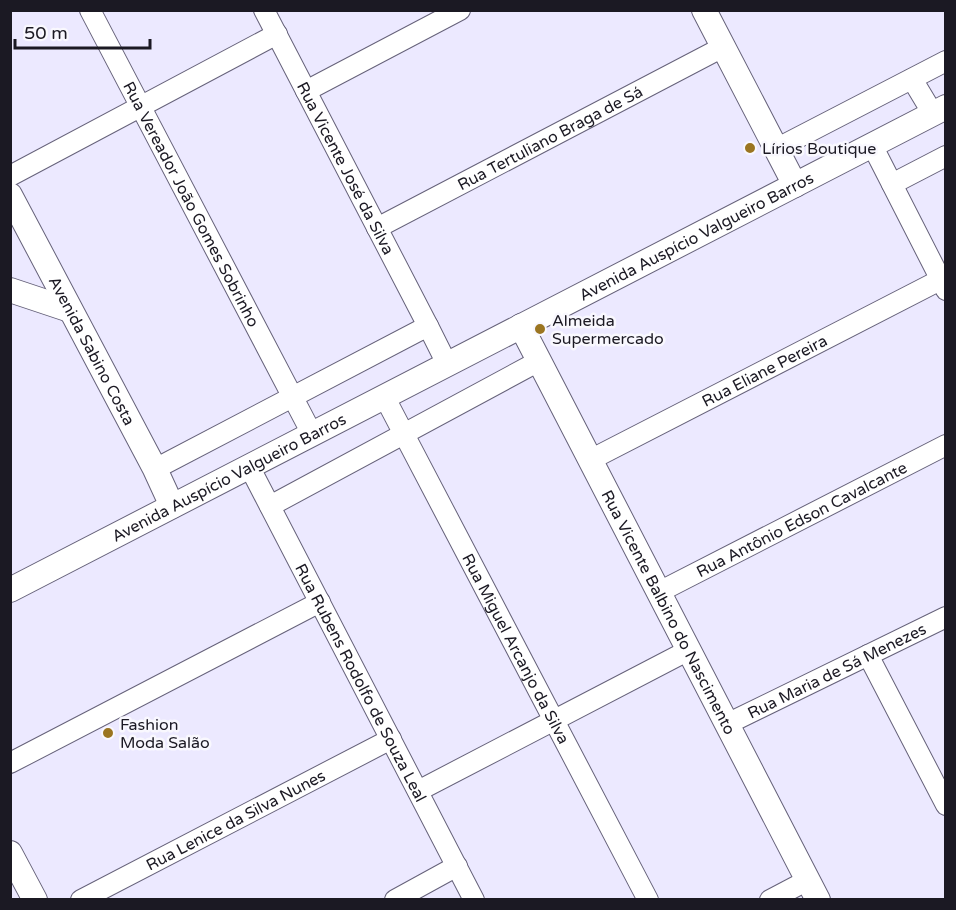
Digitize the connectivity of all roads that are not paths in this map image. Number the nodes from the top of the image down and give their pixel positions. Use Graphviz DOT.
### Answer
graph roads {
  1 [pos="90,10"];
  2 [pos="264,10"];
  3 [pos="460,10"];
  4 [pos="704,10"];
  5 [pos="276,34"];
  6 [pos="723,47"];
  7 [pos="945,61"];
  8 [pos="912,79"];
  9 [pos="306,91"];
  10 [pos="140,107"];
  11 [pos="939,110"];
  12 [pos="872,145"];
  13 [pos="776,149"];
  14 [pos="945,156"];
  15 [pos="10,176"];
  16 [pos="892,184"];
  17 [pos="795,185"];
  18 [pos="10,195"];
  19 [pos="377,228"];
  20 [pos="943,285"];
  21 [pos="10,290"];
  22 [pos="70,310"];
  23 [pos="428,326"];
  24 [pos="521,326"];
  25 [pos="539,361"];
  26 [pos="447,364"];
  27 [pos="384,396"];
  28 [pos="292,397"];
  29 [pos="312,434"];
  30 [pos="404,434"];
  31 [pos="945,445"];
  32 [pos="590,460"];
  33 [pos="249,466"];
  34 [pos="155,469"];
  35 [pos="172,506"];
  36 [pos="270,506"];
  37 [pos="10,590"];
  38 [pos="659,592"];
  39 [pos="320,602"];
  40 [pos="945,617"];
  41 [pos="689,650"];
  42 [pos="868,655"];
  43 [pos="555,720"];
  44 [pos="727,724"];
  45 [pos="391,739"];
  46 [pos="10,764"];
  47 [pos="418,791"];
  48 [pos="945,806"];
  49 [pos="10,853"];
  50 [pos="457,866"];
  51 [pos="813,890"];
  52 [pos="35,900"];
  53 [pos="81,900"];
  54 [pos="395,900"];
  55 [pos="474,900"];
  56 [pos="648,900"];
  57 [pos="771,900"];
  1 -- 10 [label="street, Rua Vereador João Gomes Sobrinho"];
  2 -- 5 [label="street, Rua Vicente José da Silva"];
  3 -- 9 [label="street"];
  4 -- 6 [label="street"];
  5 -- 9 [label="street, Rua Vicente José da Silva"];
  5 -- 10 [label="street"];
  6 -- 13 [label="street"];
  6 -- 19 [label="street, Rua Tertuliano Braga de Sá"];
  7 -- 8 [label="street"];
  8 -- 11 [label="street"];
  8 -- 13 [label="street"];
  9 -- 19 [label="street, Rua Vicente José da Silva"];
  10 -- 15 [label="street"];
  10 -- 28 [label="street, Rua Vereador João Gomes Sobrinho"];
  11 -- 12 [label="street, Avenida Auspício Valgueiro Barros"];
  12 -- 16 [label="street"];
  12 -- 17 [label="street, Avenida Auspício Valgueiro Barros"];
  13 -- 17 [label="street"];
  14 -- 16 [label="street"];
  16 -- 20 [label="street"];
  17 -- 24 [label="street, Avenida Auspício Valgueiro Barros"];
  18 -- 22 [label="street, Avenida Sabino Costa"];
  19 -- 23 [label="street, Rua Vicente José da Silva"];
  20 -- 32 [label="street, Rua Eliane Pereira"];
  21 -- 22 [label="street"];
  22 -- 34 [label="street, Avenida Sabino Costa"];
  23 -- 26 [label="street"];
  23 -- 28 [label="street"];
  24 -- 25 [label="street, Rua Vicente Balbino do Nascimento"];
  24 -- 26 [label="street, Avenida Auspício Valgueiro Barros"];
  25 -- 30 [label="street"];
  25 -- 32 [label="street, Rua Vicente Balbino do Nascimento"];
  26 -- 27 [label="street, Avenida Auspício Valgueiro Barros"];
  27 -- 29 [label="street, Avenida Auspício Valgueiro Barros"];
  27 -- 30 [label="street, Rua Miguel Arcanjo da Silva"];
  28 -- 29 [label="street, Rua Vereador João Gomes Sobrinho"];
  28 -- 34 [label="street"];
  29 -- 33 [label="street, Avenida Auspício Valgueiro Barros"];
  30 -- 36 [label="street"];
  30 -- 43 [label="street, Rua Miguel Arcanjo da Silva"];
  31 -- 38 [label="street, Rua Antônio Edson Cavalcante"];
  32 -- 38 [label="street, Rua Vicente Balbino do Nascimento"];
  33 -- 35 [label="street, Avenida Auspício Valgueiro Barros"];
  33 -- 36 [label="street, Rua Rubens Rodolfo de Souza Leal"];
  34 -- 35 [label="street, Avenida Sabino Costa"];
  35 -- 37 [label="street, Avenida Auspício Valgueiro Barros"];
  36 -- 39 [label="street, Rua Rubens Rodolfo de Souza Leal"];
  38 -- 41 [label="street, Rua Vicente Balbino do Nascimento"];
  39 -- 45 [label="street, Rua Rubens Rodolfo de Souza Leal"];
  39 -- 46 [label="street"];
  40 -- 42 [label="street, Rua Maria de Sá Menezes"];
  41 -- 43 [label="street"];
  41 -- 44 [label="street, Rua Vicente Balbino do Nascimento"];
  42 -- 44 [label="street, Rua Maria de Sá Menezes"];
  42 -- 48 [label="street"];
  43 -- 47 [label="street"];
  43 -- 56 [label="street, Rua Miguel Arcanjo da Silva"];
  44 -- 51 [label="street, Rua Vicente Balbino do Nascimento"];
  45 -- 47 [label="street, Rua Rubens Rodolfo de Souza Leal"];
  45 -- 53 [label="street, Rua Lenice da Silva Nunes"];
  47 -- 50 [label="street, Rua Rubens Rodolfo de Souza Leal"];
  49 -- 52 [label="street"];
  50 -- 54 [label="street"];
  50 -- 55 [label="street, Rua Rubens Rodolfo de Souza Leal"];
  51 -- 57 [label="street"];
}
